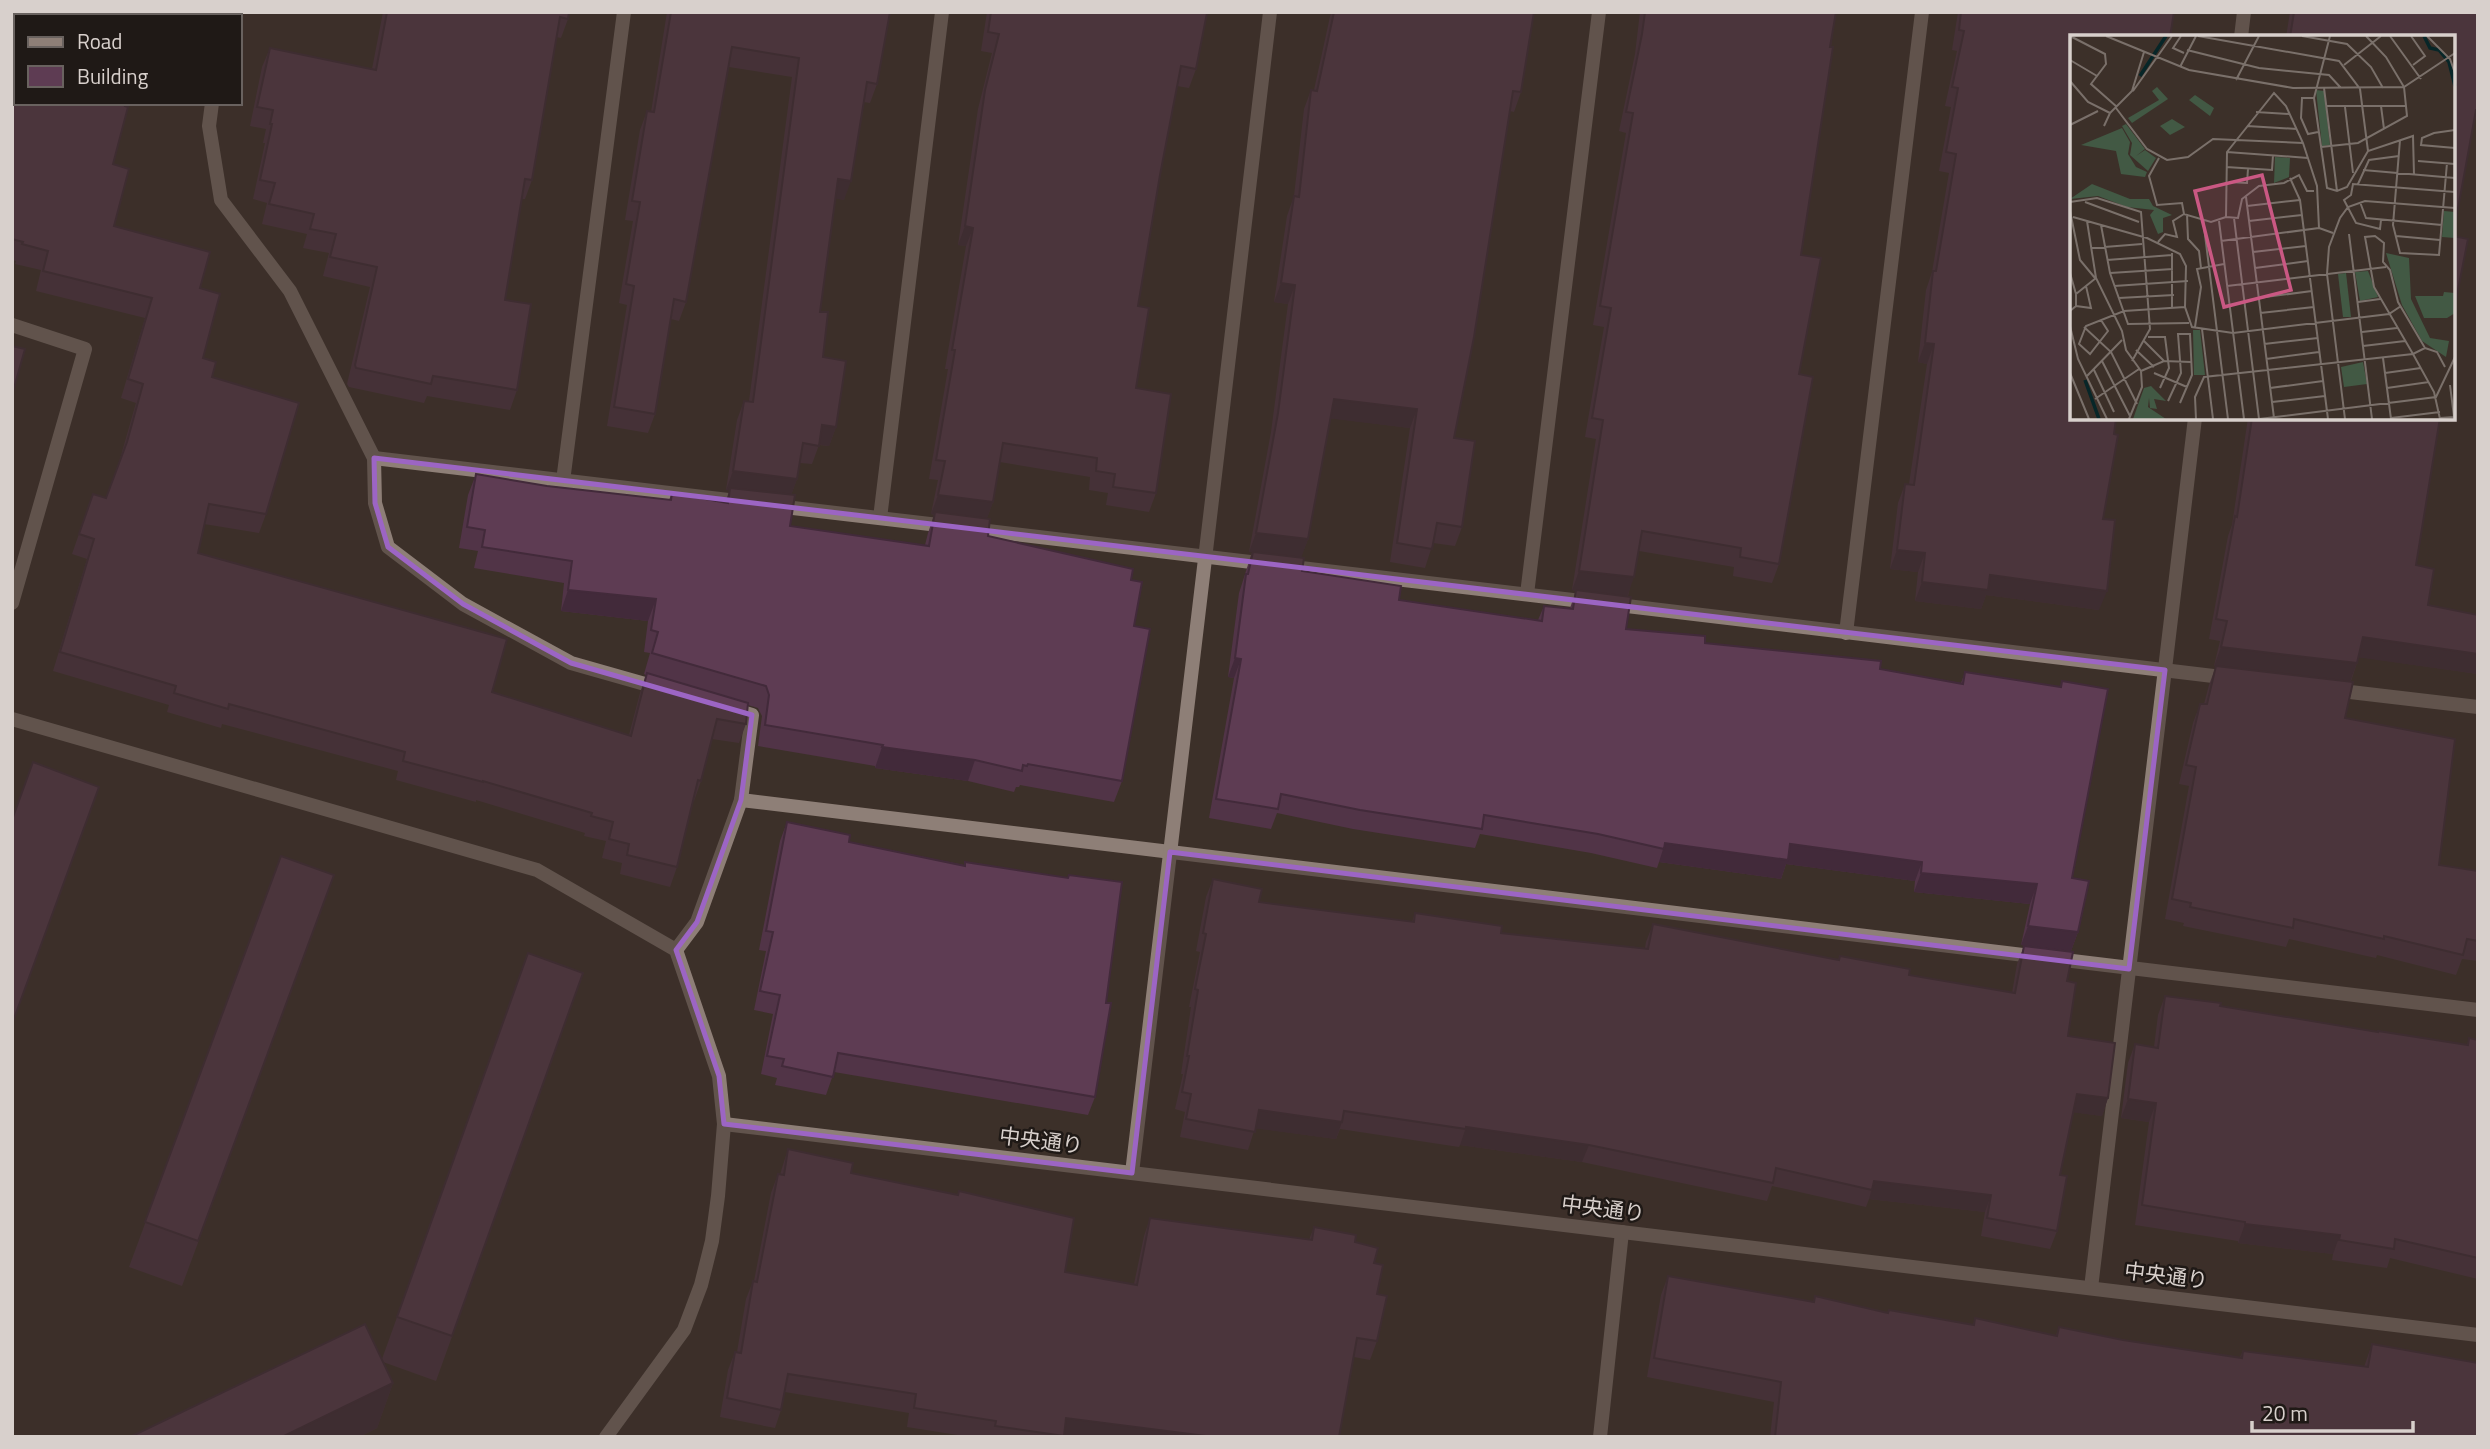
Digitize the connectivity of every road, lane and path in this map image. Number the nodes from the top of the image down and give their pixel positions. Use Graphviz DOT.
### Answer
graph roads {
  1 [pos="624,12"];
  2 [pos="942,12"];
  3 [pos="1270,12"];
  4 [pos="1599,12"];
  5 [pos="1922,12"];
  6 [pos="2244,12"];
  7 [pos="2241,35"];
  8 [pos="212,105"];
  9 [pos="12,325"];
  10 [pos="2195,420"];
  11 [pos="373,458"];
  12 [pos="564,481"];
  13 [pos="880,518"];
  14 [pos="1205,556"];
  15 [pos="1527,594"];
  16 [pos="12,603"];
  17 [pos="1846,633"];
  18 [pos="2165,670"];
  19 [pos="2247,680"];
  20 [pos="2315,688"];
  21 [pos="674,693"];
  22 [pos="713,704"];
  23 [pos="2478,707"];
  24 [pos="12,719"];
  25 [pos="741,800"];
  26 [pos="1170,852"];
  27 [pos="676,950"];
  28 [pos="2129,969"];
  29 [pos="2478,1010"];
  30 [pos="724,1124"];
  31 [pos="1132,1173"];
  32 [pos="1622,1233"];
  33 [pos="2091,1289"];
  34 [pos="2478,1335"];
  35 [pos="606,1437"];
  36 [pos="1600,1437"];
  1 -- 12 [label="street"];
  2 -- 13 [label="street"];
  3 -- 14 [label="street"];
  4 -- 15 [label="street"];
  5 -- 17 [label="street"];
  6 -- 7 [label="street"];
  8 -- 11 [label="street"];
  9 -- 16 [label="street"];
  10 -- 18 [label="street"];
  11 -- 12 [label="street"];
  11 -- 21 [label="street"];
  12 -- 13 [label="street"];
  13 -- 14 [label="street"];
  14 -- 15 [label="street"];
  14 -- 26 [label="street"];
  15 -- 17 [label="street"];
  17 -- 18 [label="street"];
  18 -- 19 [label="street"];
  18 -- 28 [label="street"];
  20 -- 23 [label="street"];
  22 -- 25 [label="street"];
  24 -- 27 [label="street"];
  25 -- 26 [label="street"];
  25 -- 27 [label="street"];
  26 -- 28 [label="street"];
  26 -- 31 [label="street"];
  27 -- 30 [label="street"];
  28 -- 29 [label="street"];
  28 -- 33 [label="street"];
  30 -- 31 [label="street, 中央通り"];
  30 -- 35 [label="street"];
  31 -- 32 [label="street, 中央通り"];
  32 -- 33 [label="street, 中央通り"];
  32 -- 36 [label="street"];
  33 -- 34 [label="street, 中央通り"];
}
